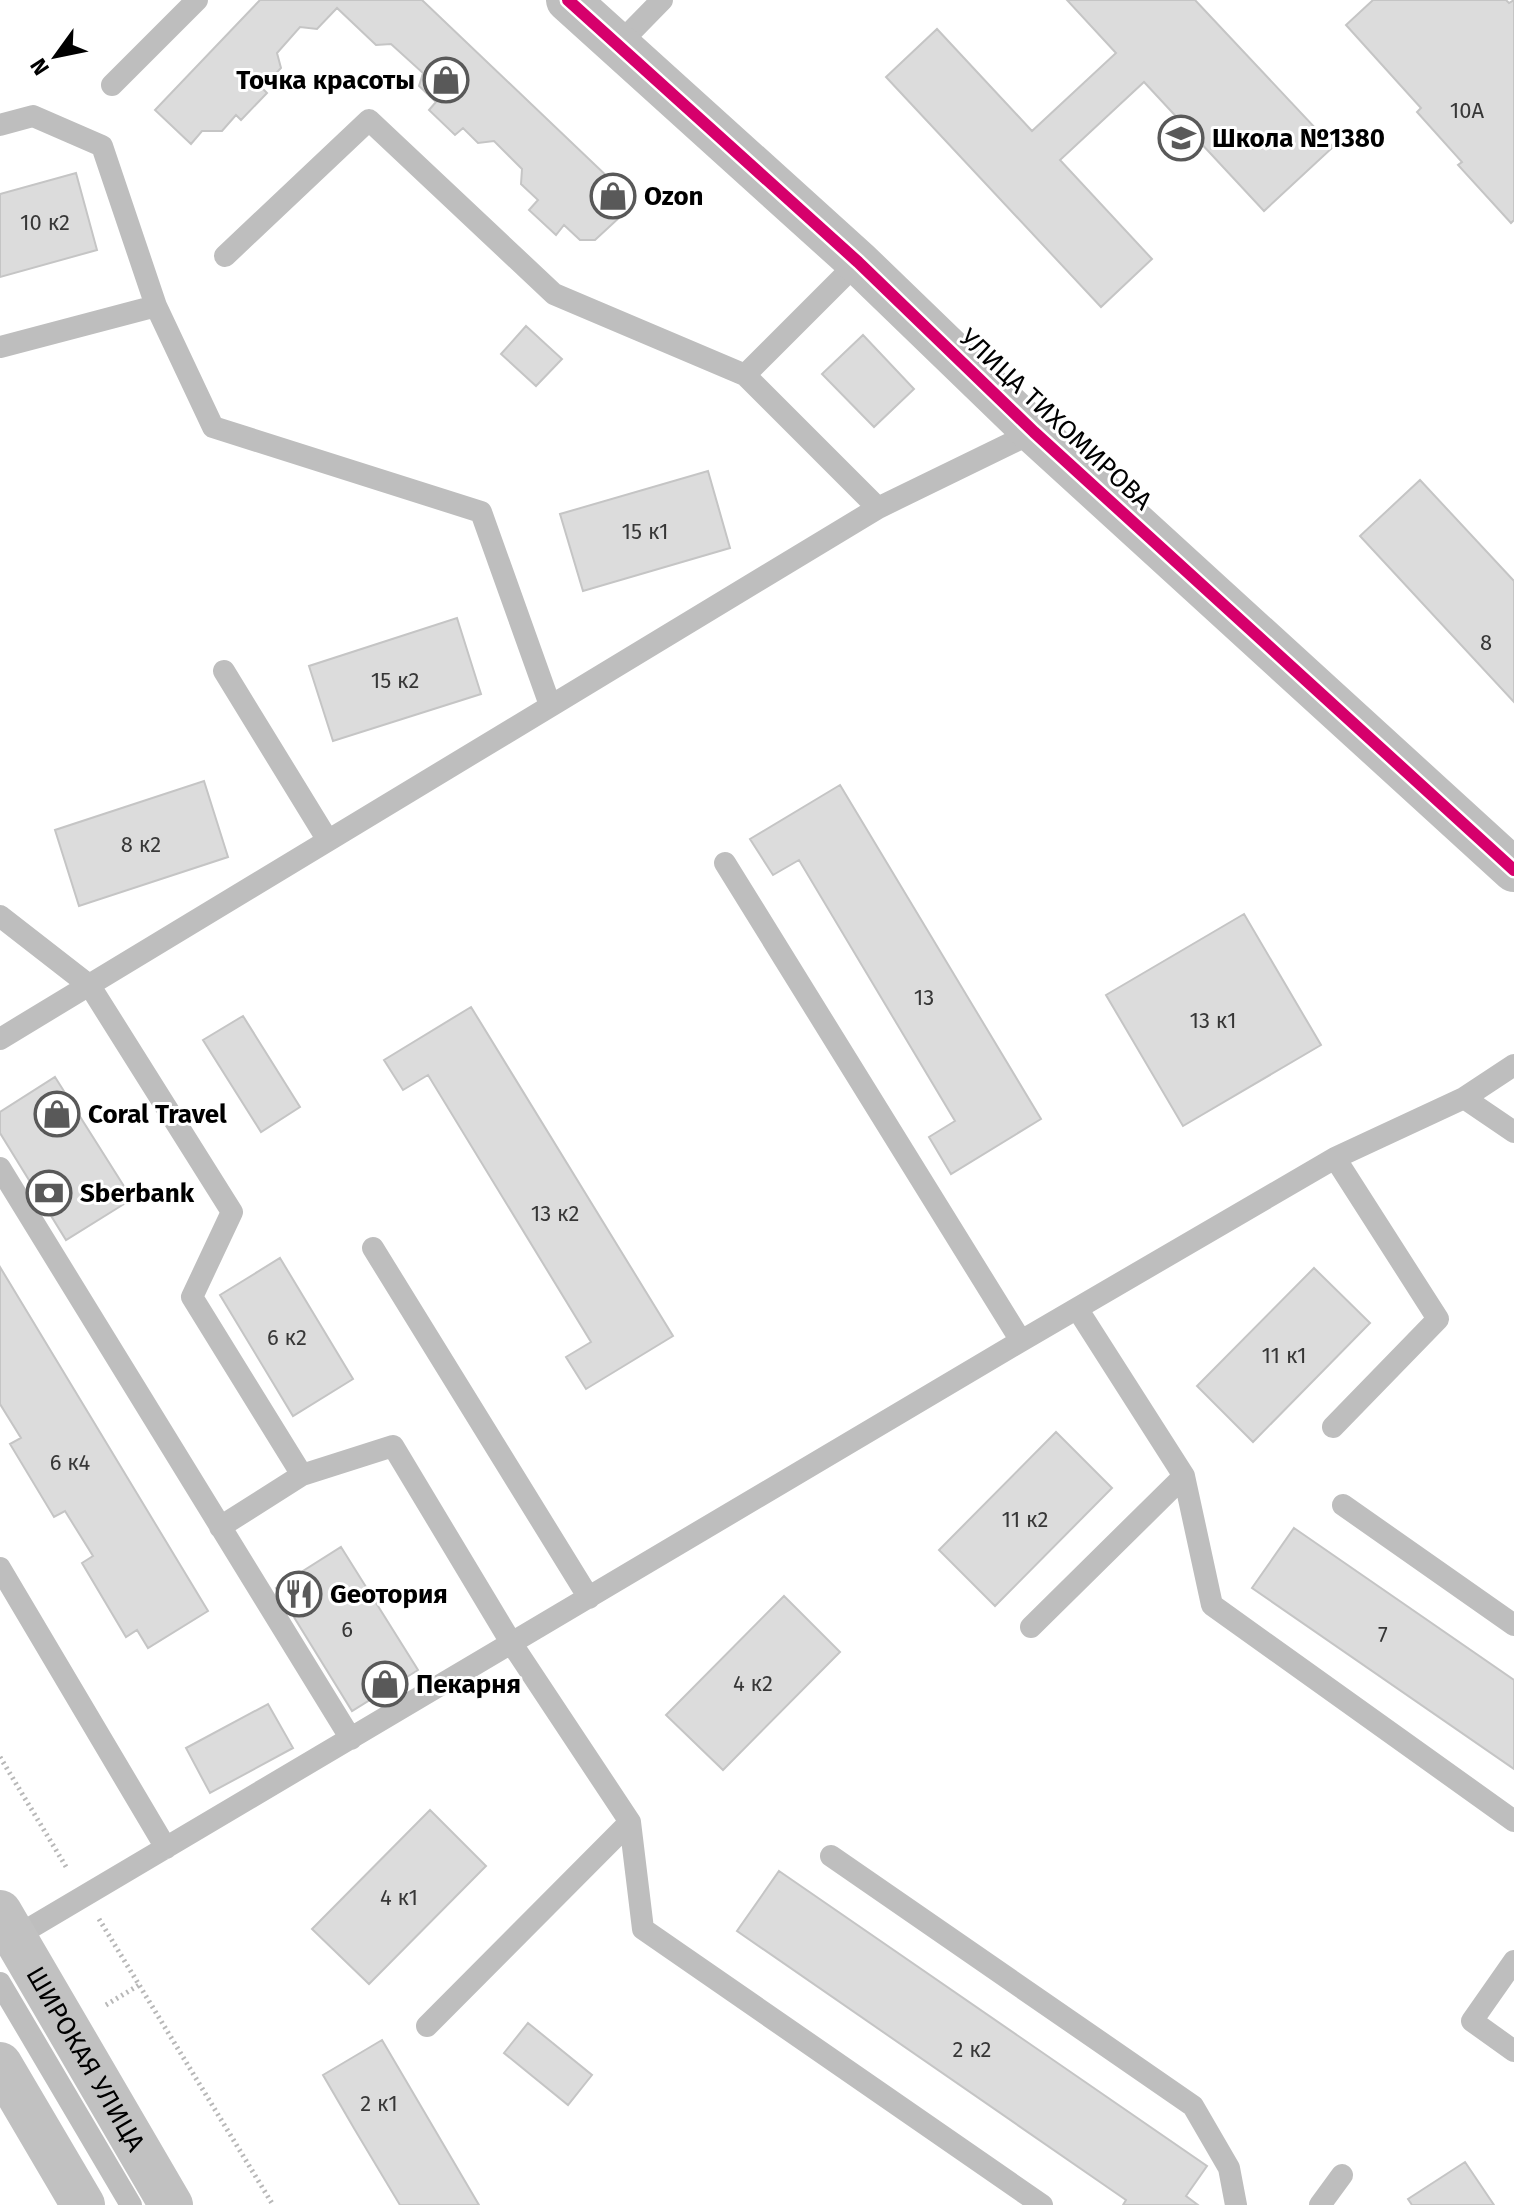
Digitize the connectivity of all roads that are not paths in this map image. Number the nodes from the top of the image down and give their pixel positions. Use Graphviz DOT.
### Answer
graph roads {
  1 [pos="197,0"];
  2 [pos="568,0"];
  3 [pos="662,0"];
  4 [pos="617,46"];
  5 [pos="112,85"];
  6 [pos="0,125"];
  7 [pos="225,256"];
  8 [pos="858,262"];
  9 [pos="156,306"];
  10 [pos="0,347"];
  11 [pos="745,375"];
  12 [pos="1034,432"];
  13 [pos="878,508"];
  14 [pos="224,671"];
  15 [pos="550,705"];
  16 [pos="327,839"];
  17 [pos="725,863"];
  18 [pos="1514,870"];
  19 [pos="0,916"];
  20 [pos="90,986"];
  21 [pos="0,1039"];
  22 [pos="1514,1065"];
  23 [pos="1464,1098"];
  24 [pos="1514,1132"];
  25 [pos="1335,1158"];
  26 [pos="0,1168"];
  27 [pos="373,1248"];
  28 [pos="1078,1310"];
  29 [pos="1021,1341"];
  30 [pos="1333,1427"];
  31 [pos="302,1475"];
  32 [pos="1184,1476"];
  33 [pos="1343,1505"];
  34 [pos="220,1527"];
  35 [pos="0,1568"];
  36 [pos="589,1598"];
  37 [pos="1514,1625"];
  38 [pos="1031,1627"];
  39 [pos="512,1644"];
  40 [pos="351,1739"];
  41 [pos="1514,1821"];
  42 [pos="630,1822"];
  43 [pos="166,1848"];
  44 [pos="831,1856"];
  45 [pos="7,1924"];
  46 [pos="1514,1961"];
  47 [pos="0,1983"];
  48 [pos="427,2026"];
  49 [pos="1514,2051"];
  50 [pos="0,2064"];
  51 [pos="1342,2175"];
  52 [pos="83,2205"];
  53 [pos="131,2205"];
  54 [pos="171,2205"];
  55 [pos="1042,2205"];
  56 [pos="1236,2205"];
  57 [pos="1320,2205"];
  1 -- 5 [label="lane"];
  2 -- 4 [label="street, УЛИЦА ТИХОМИРОВА"];
  3 -- 4 [label="lane"];
  4 -- 8 [label="street, УЛИЦА ТИХОМИРОВА"];
  6 -- 9 [label="lane"];
  7 -- 11 [label="lane"];
  8 -- 11 [label="lane"];
  8 -- 12 [label="street, УЛИЦА ТИХОМИРОВА"];
  9 -- 10 [label="lane"];
  9 -- 15 [label="lane"];
  11 -- 13 [label="lane"];
  12 -- 13 [label="lane"];
  12 -- 18 [label="street, УЛИЦА ТИХОМИРОВА"];
  13 -- 15 [label="lane"];
  14 -- 16 [label="lane"];
  15 -- 16 [label="lane"];
  16 -- 20 [label="lane"];
  17 -- 29 [label="lane"];
  19 -- 20 [label="lane"];
  20 -- 21 [label="lane"];
  20 -- 31 [label="lane"];
  22 -- 23 [label="lane"];
  23 -- 24 [label="lane"];
  23 -- 25 [label="lane"];
  25 -- 28 [label="lane"];
  25 -- 30 [label="lane"];
  26 -- 34 [label="lane"];
  27 -- 36 [label="lane"];
  28 -- 29 [label="lane"];
  28 -- 32 [label="lane"];
  29 -- 36 [label="lane"];
  31 -- 34 [label="lane"];
  31 -- 39 [label="lane"];
  32 -- 38 [label="lane"];
  32 -- 41 [label="lane"];
  33 -- 37 [label="lane"];
  34 -- 40 [label="lane"];
  35 -- 43 [label="lane"];
  36 -- 39 [label="lane"];
  39 -- 40 [label="lane"];
  39 -- 42 [label="lane"];
  40 -- 43 [label="lane"];
  42 -- 48 [label="lane"];
  42 -- 55 [label="lane"];
  43 -- 45 [label="lane"];
  44 -- 56 [label="lane"];
  45 -- 54 [label="main road, ШИРОКАЯ УЛИЦА"];
  46 -- 49 [label="lane"];
  47 -- 53 [label="lane, ШИРОКАЯ УЛИЦА"];
  50 -- 52 [label="main road"];
  51 -- 57 [label="lane"];
}
